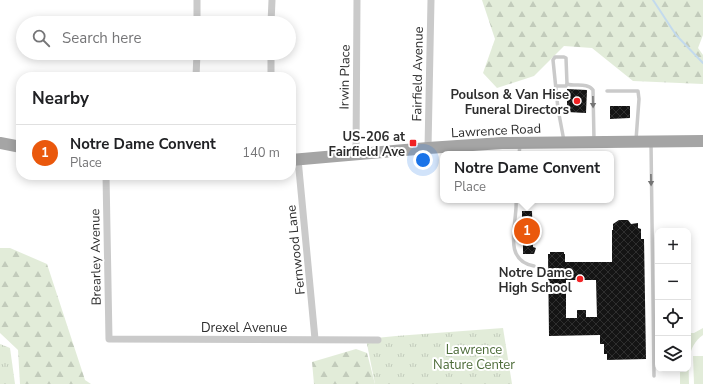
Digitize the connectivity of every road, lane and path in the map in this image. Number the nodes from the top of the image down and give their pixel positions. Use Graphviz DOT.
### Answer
graph roads {
  1 [pos="197,0"];
  2 [pos="272,0"];
  3 [pos="357,0"];
  4 [pos="431,0"];
  5 [pos="197,16"];
  6 [pos="272,16"];
  7 [pos="196,60"];
  8 [pos="271,60"];
  9 [pos="196,72"];
  10 [pos="271,72"];
  11 [pos="567,84"];
  12 [pos="556,86"];
  13 [pos="608,91"];
  14 [pos="703,141"];
  15 [pos="564,142"];
  16 [pos="594,142"];
  17 [pos="636,142"];
  18 [pos="651,142"];
  19 [pos="0,143"];
  20 [pos="16,146"];
  21 [pos="428,148"];
  22 [pos="520,148"];
  23 [pos="356,154"];
  24 [pos="296,159"];
  25 [pos="296,175"];
  26 [pos="106,180"];
  27 [pos="516,203"];
  28 [pos="534,266"];
  29 [pos="109,339"];
  30 [pos="316,339"];
  31 [pos="378,340"];
  32 [pos="654,376"];
  1 -- 5 [label="street"];
  2 -- 6 [label="street"];
  3 -- 23 [label="street, Irwin Place"];
  4 -- 21 [label="street, Fairfield Avenue"];
  7 -- 9 [label="street"];
  8 -- 10 [label="street"];
  11 -- 12 [label="lane"];
  11 -- 12 [label="lane"];
  11 -- 16 [label="lane, one-way"];
  12 -- 15 [label="lane"];
  13 -- 17 [label="lane"];
  14 -- 18 [label="main road, Lawrence Road"];
  15 -- 16 [label="main road, Lawrence Road"];
  15 -- 22 [label="main road, Lawrence Road"];
  16 -- 17 [label="main road, Lawrence Road"];
  17 -- 18 [label="main road, Lawrence Road"];
  18 -- 32 [label="lane, one-way"];
  19 -- 20 [label="main road"];
  21 -- 22 [label="main road, Lawrence Road"];
  21 -- 23 [label="main road, Lawrence Road"];
  23 -- 24 [label="main road, Lawrence Road"];
  25 -- 30 [label="street, Fernwood Lane"];
  26 -- 29 [label="street, Brearley Avenue"];
  27 -- 28 [label="lane"];
  29 -- 30 [label="street, Drexel Avenue"];
  30 -- 31 [label="street, Drexel Avenue"];
}
